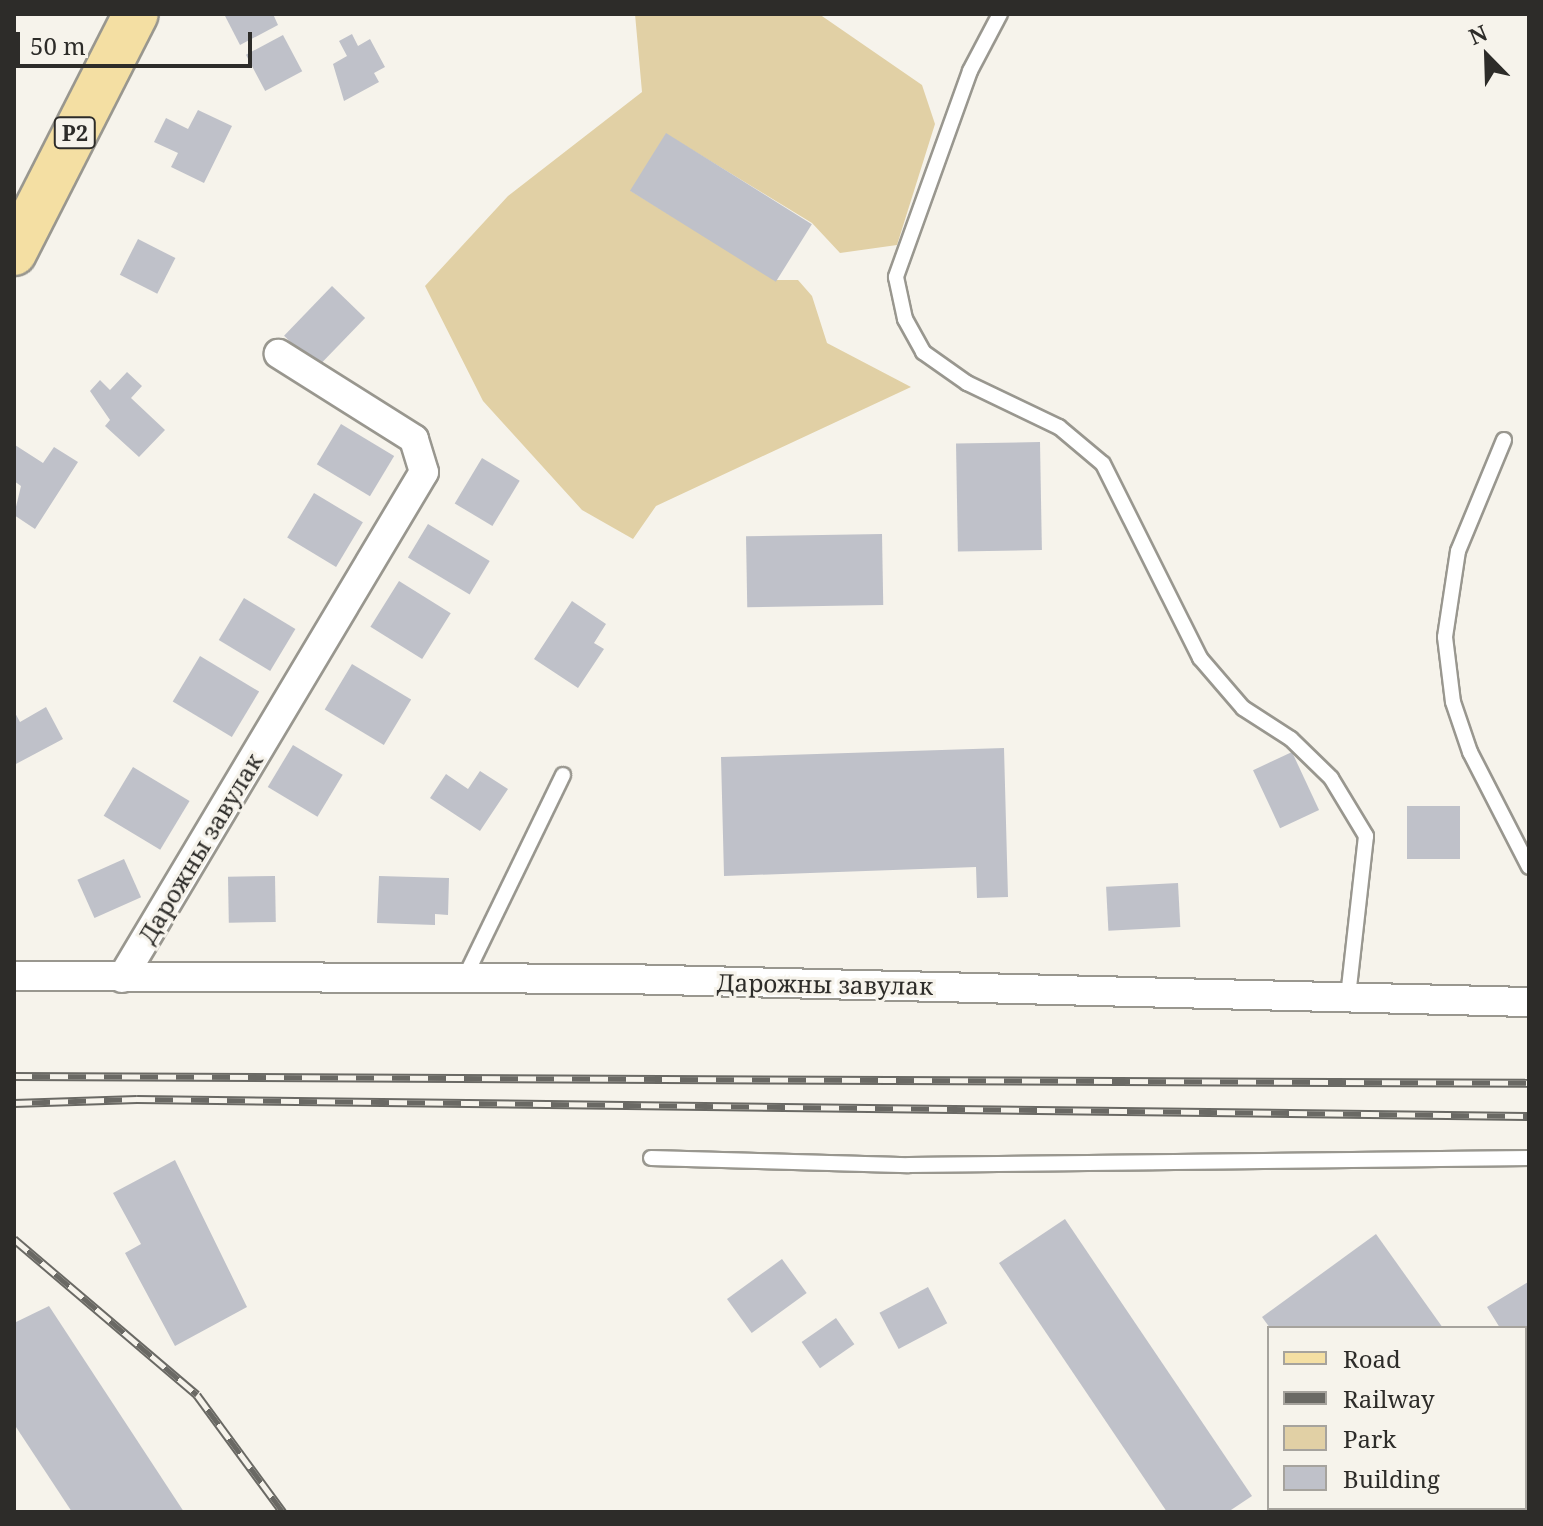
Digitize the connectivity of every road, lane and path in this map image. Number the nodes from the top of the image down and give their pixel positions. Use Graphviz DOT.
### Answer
graph roads {
  1 [pos="136,14"];
  2 [pos="1000,14"];
  3 [pos="14,253"];
  4 [pos="279,354"];
  5 [pos="1504,440"];
  6 [pos="563,775"];
  7 [pos="1529,867"];
  8 [pos="14,976"];
  9 [pos="122,978"];
  10 [pos="463,981"];
  11 [pos="1348,997"];
  12 [pos="1529,1002"];
  13 [pos="651,1158"];
  14 [pos="1529,1158"];
  1 -- 3 [label="main road, Р2"];
  2 -- 11 [label="lane"];
  4 -- 9 [label="street, Дарожны завулак"];
  5 -- 7 [label="lane"];
  6 -- 10 [label="lane"];
  8 -- 9 [label="street, Дарожны завулак"];
  9 -- 10 [label="street, Дарожны завулак"];
  10 -- 11 [label="street, Дарожны завулак"];
  11 -- 12 [label="street, Дарожны завулак"];
  13 -- 14 [label="lane"];
}
